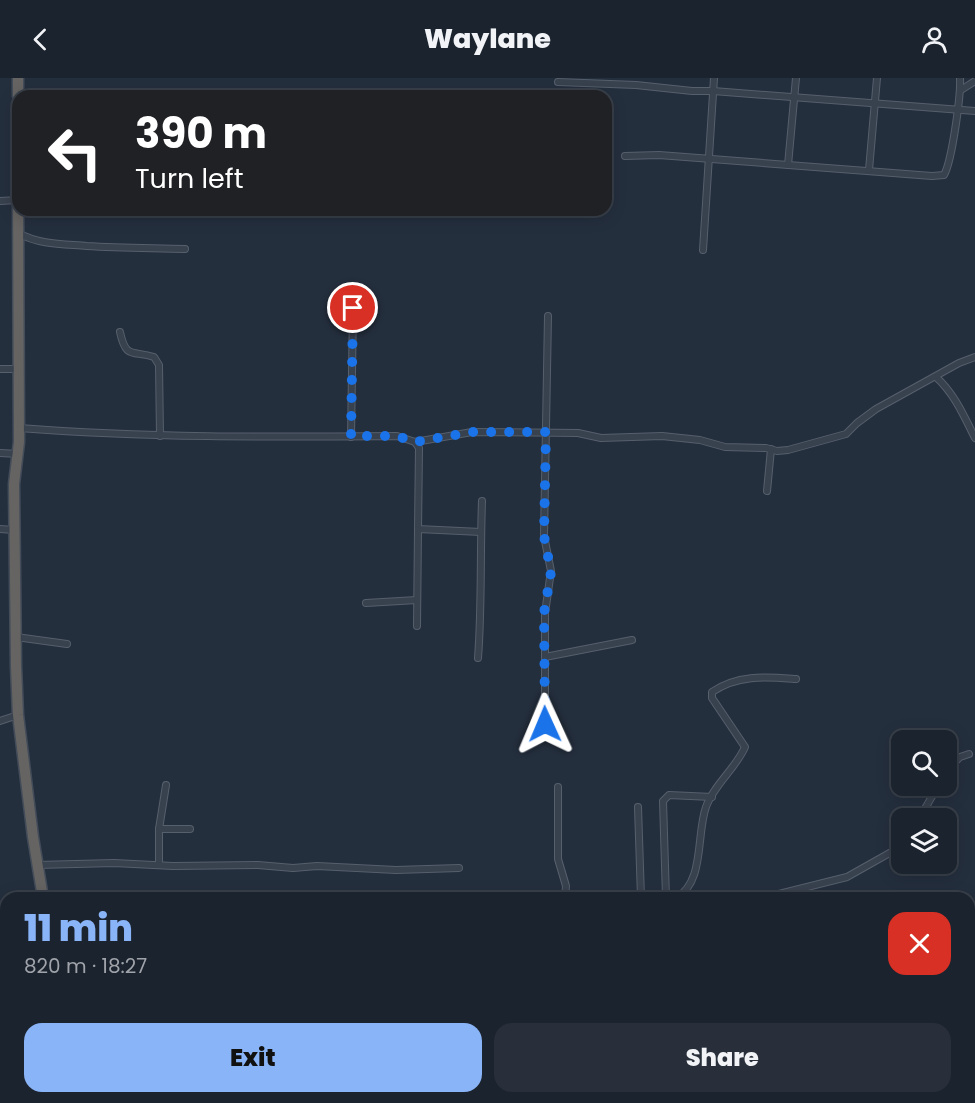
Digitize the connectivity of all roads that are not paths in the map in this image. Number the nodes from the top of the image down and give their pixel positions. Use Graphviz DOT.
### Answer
graph roads {
  1 [pos="714,78"];
  2 [pos="796,78"];
  3 [pos="877,78"];
  4 [pos="960,78"];
  5 [pos="975,81"];
  6 [pos="558,82"];
  7 [pos="961,90"];
  8 [pos="713,91"];
  9 [pos="794,98"];
  10 [pos="876,104"];
  11 [pos="957,110"];
  12 [pos="975,111"];
  13 [pos="625,156"];
  14 [pos="709,159"];
  15 [pos="788,165"];
  16 [pos="869,170"];
  17 [pos="18,216"];
  18 [pos="18,233"];
  19 [pos="185,249"];
  20 [pos="703,250"];
  21 [pos="353,308"];
  22 [pos="548,316"];
  23 [pos="120,332"];
  24 [pos="975,357"];
  25 [pos="0,369"];
  26 [pos="19,369"];
  27 [pos="936,377"];
  28 [pos="19,428"];
  29 [pos="546,432"];
  30 [pos="160,436"];
  31 [pos="351,436"];
  32 [pos="975,438"];
  33 [pos="415,442"];
  34 [pos="771,449"];
  35 [pos="0,453"];
  36 [pos="19,454"];
  37 [pos="767,491"];
  38 [pos="482,501"];
  39 [pos="0,529"];
  40 [pos="418,529"];
  41 [pos="14,530"];
  42 [pos="481,532"];
  43 [pos="417,600"];
  44 [pos="366,603"];
  45 [pos="417,626"];
  46 [pos="16,637"];
  47 [pos="632,640"];
  48 [pos="67,644"];
  49 [pos="544,657"];
  50 [pos="478,658"];
  51 [pos="796,679"];
  52 [pos="18,715"];
  53 [pos="0,721"];
  54 [pos="545,724"];
  55 [pos="969,754"];
  56 [pos="957,760"];
  57 [pos="166,785"];
  58 [pos="558,787"];
  59 [pos="712,797"];
  60 [pos="638,807"];
  61 [pos="159,829"];
  62 [pos="190,829"];
  63 [pos="891,852"];
  64 [pos="159,864"];
  65 [pos="37,865"];
  66 [pos="459,868"];
  67 [pos="42,892"];
  68 [pos="566,892"];
  69 [pos="641,892"];
  70 [pos="666,892"];
  71 [pos="685,892"];
  72 [pos="787,892"];
  1 -- 8 [label="street"];
  2 -- 9 [label="street"];
  3 -- 10 [label="street"];
  4 -- 7 [label="street"];
  5 -- 7 [label="street"];
  6 -- 8 [label="street"];
  7 -- 11 [label="street"];
  8 -- 9 [label="street"];
  8 -- 14 [label="street"];
  9 -- 10 [label="street"];
  9 -- 15 [label="street"];
  10 -- 11 [label="street"];
  10 -- 16 [label="street"];
  11 -- 12 [label="street"];
  11 -- 16 [label="street"];
  13 -- 14 [label="street"];
  14 -- 15 [label="street"];
  14 -- 20 [label="street"];
  15 -- 16 [label="street"];
  17 -- 18 [label="highway"];
  18 -- 19 [label="street"];
  18 -- 26 [label="highway"];
  21 -- 31 [label="street"];
  22 -- 29 [label="street"];
  23 -- 30 [label="street"];
  24 -- 27 [label="street"];
  25 -- 26 [label="street"];
  26 -- 28 [label="highway"];
  27 -- 32 [label="street"];
  27 -- 34 [label="street"];
  28 -- 30 [label="street"];
  28 -- 36 [label="highway"];
  29 -- 33 [label="street"];
  29 -- 34 [label="street"];
  29 -- 49 [label="street"];
  30 -- 31 [label="street"];
  31 -- 33 [label="street"];
  33 -- 40 [label="street"];
  34 -- 37 [label="street"];
  35 -- 36 [label="street"];
  36 -- 41 [label="highway"];
  38 -- 42 [label="street"];
  39 -- 41 [label="street"];
  40 -- 42 [label="street"];
  40 -- 43 [label="street"];
  41 -- 46 [label="highway"];
  42 -- 50 [label="street"];
  43 -- 44 [label="street"];
  43 -- 45 [label="street"];
  46 -- 48 [label="street"];
  46 -- 52 [label="highway"];
  47 -- 49 [label="street"];
  49 -- 54 [label="street"];
  51 -- 59 [label="street"];
  52 -- 53 [label="street"];
  52 -- 65 [label="highway"];
  55 -- 56 [label="street"];
  57 -- 61 [label="street"];
  58 -- 68 [label="street"];
  59 -- 70 [label="street"];
  59 -- 71 [label="street"];
  60 -- 69 [label="street"];
  61 -- 62 [label="street"];
  61 -- 64 [label="street"];
  63 -- 72 [label="street"];
  64 -- 65 [label="street"];
  64 -- 66 [label="street"];
  65 -- 67 [label="highway"];
}
